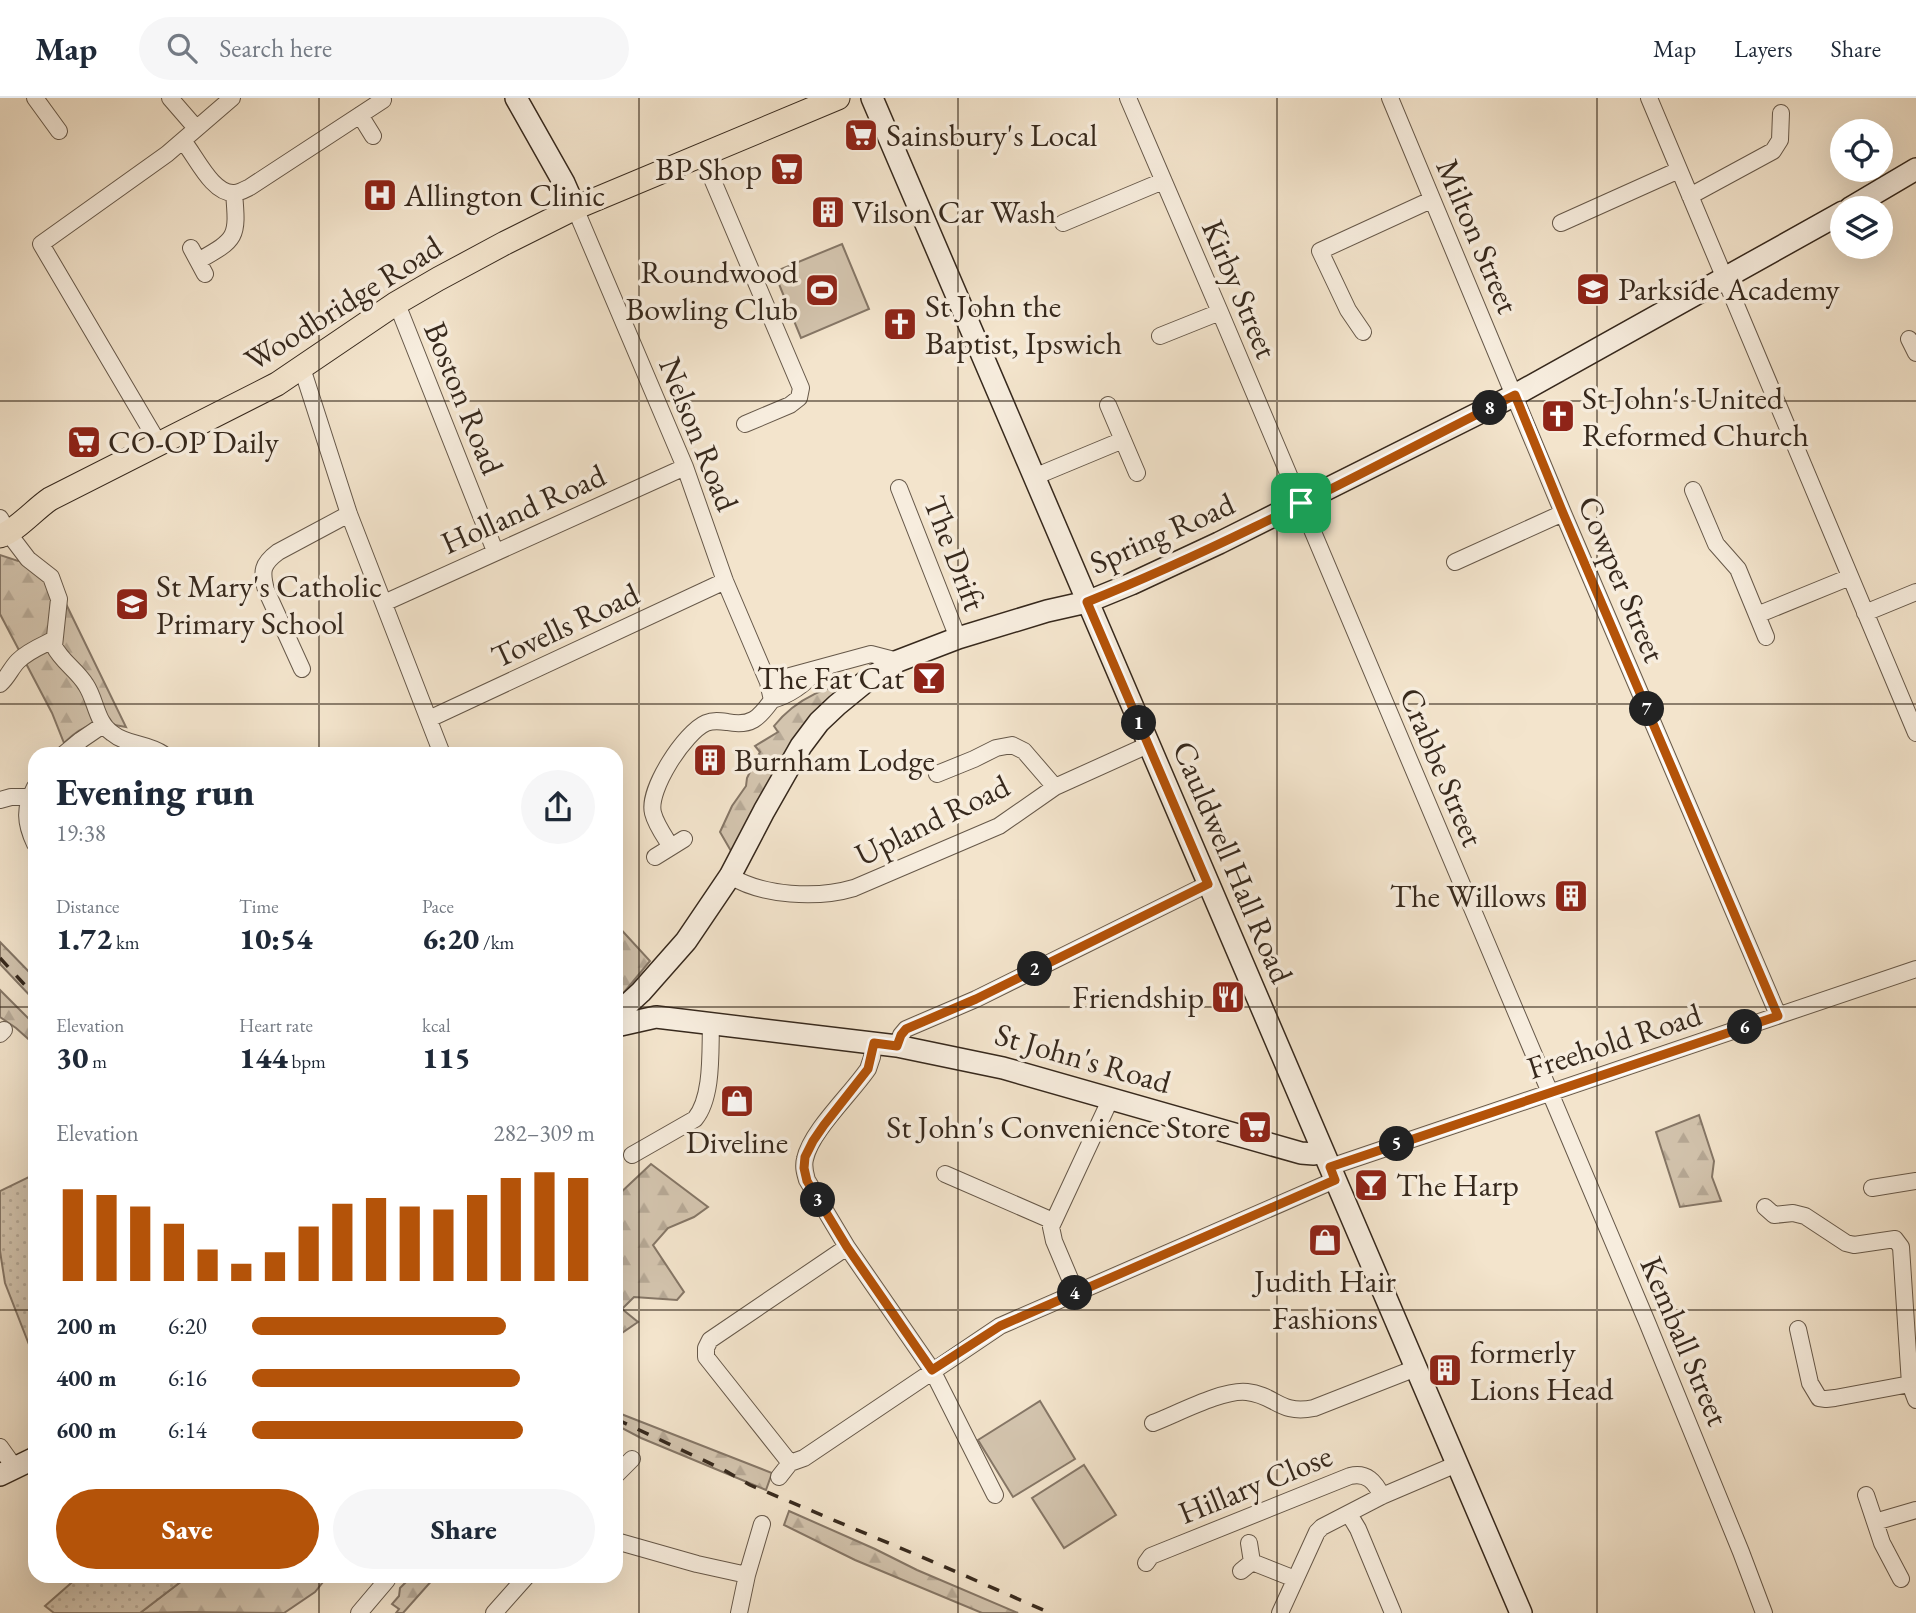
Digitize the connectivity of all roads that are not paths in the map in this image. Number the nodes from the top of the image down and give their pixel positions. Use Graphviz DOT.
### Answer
graph roads {
  1 [pos="35,98"];
  2 [pos="170,98"];
  3 [pos="232,98"];
  4 [pos="516,98"];
  5 [pos="838,98"];
  6 [pos="872,98"];
  7 [pos="1128,98"];
  8 [pos="1390,98"];
  9 [pos="1649,98"];
  10 [pos="383,100"];
  11 [pos="1782,113"];
  12 [pos="360,115"];
  13 [pos="197,128"];
  14 [pos="59,131"];
  15 [pos="373,136"];
  16 [pos="183,141"];
  17 [pos="702,155"];
  18 [pos="1916,169"];
  19 [pos="1679,170"];
  20 [pos="1163,181"];
  21 [pos="234,193"];
  22 [pos="1690,196"];
  23 [pos="1870,196"];
  24 [pos="1431,200"];
  25 [pos="575,208"];
  26 [pos="1830,219"];
  27 [pos="1063,223"];
  28 [pos="1561,223"];
  29 [pos="198,261"];
  30 [pos="1724,279"];
  31 [pos="395,304"];
  32 [pos="1220,312"];
  33 [pos="1363,332"];
  34 [pos="1160,336"];
  35 [pos="302,368"];
  36 [pos="1515,395"];
  37 [pos="1108,405"];
  38 [pos="744,424"];
  39 [pos="1123,440"];
  40 [pos="159,444"];
  41 [pos="685,467"];
  42 [pos="1137,473"];
  43 [pos="1034,477"];
  44 [pos="899,488"];
  45 [pos="1693,490"];
  46 [pos="1301,503"];
  47 [pos="1563,513"];
  48 [pos="349,514"];
  49 [pos="3,529"];
  50 [pos="495,551"];
  51 [pos="1455,562"];
  52 [pos="1850,577"];
  53 [pos="725,581"];
  54 [pos="1916,592"];
  55 [pos="1087,602"];
  56 [pos="384,603"];
  57 [pos="1866,613"];
  58 [pos="1757,615"];
  59 [pos="1766,637"];
  60 [pos="958,638"];
  61 [pos="53,640"];
  62 [pos="310,645"];
  63 [pos="294,653"];
  64 [pos="898,661"];
  65 [pos="302,669"];
  66 [pos="817,670"];
  67 [pos="768,682"];
  68 [pos="0,684"];
  69 [pos="772,700"];
  70 [pos="429,719"];
  71 [pos="103,726"];
  72 [pos="1916,733"];
  73 [pos="1148,745"];
  74 [pos="72,747"];
  75 [pos="151,747"];
  76 [pos="439,747"];
  77 [pos="937,774"];
  78 [pos="1055,787"];
  79 [pos="28,793"];
  80 [pos="0,800"];
  81 [pos="655,857"];
  82 [pos="730,876"];
  83 [pos="1208,884"];
  84 [pos="1916,969"];
  85 [pos="641,992"];
  86 [pos="623,1009"];
  87 [pos="1778,1016"];
  88 [pos="656,1017"];
  89 [pos="623,1024"];
  90 [pos="711,1024"];
  91 [pos="874,1043"];
  92 [pos="897,1046"];
  93 [pos="1550,1092"];
  94 [pos="1111,1098"];
  95 [pos="632,1155"];
  96 [pos="1329,1166"];
  97 [pos="945,1174"];
  98 [pos="1916,1181"];
  99 [pos="1872,1188"];
  100 [pos="1765,1207"];
  101 [pos="1053,1221"];
  102 [pos="847,1247"];
  103 [pos="1076,1293"];
  104 [pos="1798,1329"];
  105 [pos="1416,1368"];
  106 [pos="932,1370"];
  107 [pos="1913,1392"];
  108 [pos="1153,1423"];
  109 [pos="0,1447"];
  110 [pos="632,1459"];
  111 [pos="28,1461"];
  112 [pos="790,1463"];
  113 [pos="1457,1464"];
  114 [pos="623,1468"];
  115 [pos="7,1471"];
  116 [pos="779,1477"];
  117 [pos="996,1495"];
  118 [pos="1866,1495"];
  119 [pos="1382,1496"];
  120 [pos="1916,1510"];
  121 [pos="1349,1514"];
  122 [pos="1875,1522"];
  123 [pos="762,1524"];
  124 [pos="623,1543"];
  125 [pos="1249,1543"];
  126 [pos="1146,1563"];
  127 [pos="747,1575"];
  128 [pos="1295,1579"];
  129 [pos="1900,1579"];
  130 [pos="384,1583"];
  131 [pos="521,1583"];
  132 [pos="359,1613"];
  133 [pos="494,1613"];
  134 [pos="739,1613"];
  135 [pos="1280,1613"];
  136 [pos="1393,1613"];
  137 [pos="1521,1613"];
  138 [pos="1764,1613"];
  1 -- 14 [label="street"];
  2 -- 13 [label="street"];
  3 -- 13 [label="street"];
  4 -- 25 [label="street"];
  5 -- 17 [label="main road, Woodbridge Road"];
  6 -- 43 [label="street, Cauldwell Hall Road"];
  7 -- 20 [label="street, Kirby Street"];
  8 -- 24 [label="street, Milton Street"];
  9 -- 19 [label="street"];
  10 -- 12 [label="street"];
  11 -- 22 [label="street"];
  12 -- 15 [label="street"];
  12 -- 21 [label="street"];
  13 -- 16 [label="street"];
  16 -- 21 [label="street"];
  16 -- 40 [label="street"];
  17 -- 25 [label="main road, Woodbridge Road"];
  17 -- 38 [label="street"];
  18 -- 23 [label="street"];
  19 -- 22 [label="street"];
  19 -- 28 [label="street"];
  20 -- 27 [label="street"];
  20 -- 32 [label="street, Kirby Street"];
  21 -- 29 [label="street"];
  22 -- 30 [label="street"];
  24 -- 33 [label="street"];
  24 -- 36 [label="street, Milton Street"];
  25 -- 31 [label="main road, Woodbridge Road"];
  25 -- 41 [label="street, Nelson Road"];
  26 -- 30 [label="street, Spring Road"];
  30 -- 36 [label="street, Spring Road"];
  30 -- 52 [label="street"];
  31 -- 35 [label="main road, Woodbridge Road"];
  31 -- 50 [label="street, Boston Road"];
  32 -- 34 [label="street"];
  32 -- 46 [label="street, Kirby Street"];
  35 -- 40 [label="main road, Woodbridge Road"];
  35 -- 48 [label="street"];
  36 -- 46 [label="street, Spring Road"];
  36 -- 47 [label="street, Cowper Street"];
  37 -- 39 [label="street"];
  39 -- 42 [label="street"];
  39 -- 43 [label="street"];
  40 -- 49 [label="main road, Woodbridge Road"];
  41 -- 50 [label="street, Holland Road"];
  41 -- 53 [label="street, Nelson Road"];
  43 -- 55 [label="street, Cauldwell Hall Road"];
  44 -- 60 [label="street, The Drift"];
  45 -- 58 [label="street"];
  46 -- 55 [label="street, Spring Road"];
  46 -- 93 [label="street, Crabbe Street"];
  47 -- 51 [label="street"];
  47 -- 87 [label="street, Cowper Street"];
  48 -- 56 [label="street"];
  48 -- 63 [label="street"];
  49 -- 61 [label="street"];
  50 -- 56 [label="street, Holland Road"];
  52 -- 57 [label="street"];
  52 -- 58 [label="street"];
  53 -- 67 [label="street, Nelson Road"];
  53 -- 70 [label="street, Tovells Road"];
  54 -- 57 [label="street"];
  55 -- 60 [label="street, Spring Road"];
  55 -- 73 [label="street, Cauldwell Hall Road"];
  56 -- 70 [label="street"];
  57 -- 72 [label="street"];
  58 -- 59 [label="street"];
  60 -- 64 [label="street, Spring Road"];
  61 -- 68 [label="street"];
  61 -- 71 [label="street"];
  62 -- 63 [label="street"];
  63 -- 65 [label="street"];
  64 -- 66 [label="street"];
  64 -- 82 [label="street, Spring Road"];
  66 -- 67 [label="street"];
  66 -- 69 [label="street"];
  67 -- 69 [label="street, Nelson Road"];
  69 -- 81 [label="street"];
  70 -- 76 [label="street"];
  71 -- 74 [label="street"];
  71 -- 75 [label="street"];
  73 -- 78 [label="street, Upland Road"];
  73 -- 83 [label="street, Cauldwell Hall Road"];
  77 -- 78 [label="street"];
  78 -- 82 [label="street, Upland Road"];
  79 -- 80 [label="street"];
  82 -- 85 [label="street, Spring Road"];
  83 -- 92 [label="street"];
  83 -- 96 [label="street, Cauldwell Hall Road"];
  84 -- 87 [label="street, Freehold Road"];
  85 -- 86 [label="street, Spring Road"];
  85 -- 88 [label="street"];
  87 -- 93 [label="street, Freehold Road"];
  88 -- 89 [label="street, St John's Road"];
  88 -- 90 [label="street, St John's Road"];
  90 -- 91 [label="street, St John's Road"];
  90 -- 95 [label="street"];
  91 -- 92 [label="street, St John's Road"];
  91 -- 102 [label="street"];
  92 -- 94 [label="street, St John's Road"];
  93 -- 96 [label="street, Freehold Road"];
  93 -- 138 [label="street, Kemball Street"];
  94 -- 96 [label="street, St John's Road"];
  94 -- 101 [label="street"];
  96 -- 103 [label="street, Freehold Road"];
  96 -- 105 [label="street, Cauldwell Hall Road"];
  97 -- 101 [label="street"];
  98 -- 99 [label="street"];
  100 -- 107 [label="street"];
  101 -- 103 [label="street"];
  102 -- 106 [label="street"];
  102 -- 112 [label="street"];
  103 -- 106 [label="street, Freehold Road"];
  104 -- 107 [label="street"];
  105 -- 108 [label="street"];
  105 -- 113 [label="street, Cauldwell Hall Road"];
  106 -- 112 [label="street, Freehold Road"];
  106 -- 117 [label="street"];
  109 -- 115 [label="street"];
  110 -- 114 [label="street"];
  111 -- 115 [label="street"];
  112 -- 116 [label="street"];
  113 -- 119 [label="street"];
  113 -- 137 [label="street, Cauldwell Hall Road"];
  118 -- 122 [label="street"];
  119 -- 121 [label="street"];
  119 -- 126 [label="street, Hillary Close"];
  120 -- 122 [label="street"];
  121 -- 128 [label="street"];
  121 -- 136 [label="street"];
  122 -- 129 [label="street"];
  123 -- 127 [label="street"];
  124 -- 127 [label="street"];
  125 -- 128 [label="street"];
  127 -- 134 [label="street"];
  128 -- 135 [label="street"];
  130 -- 132 [label="street"];
  131 -- 133 [label="street"];
}
